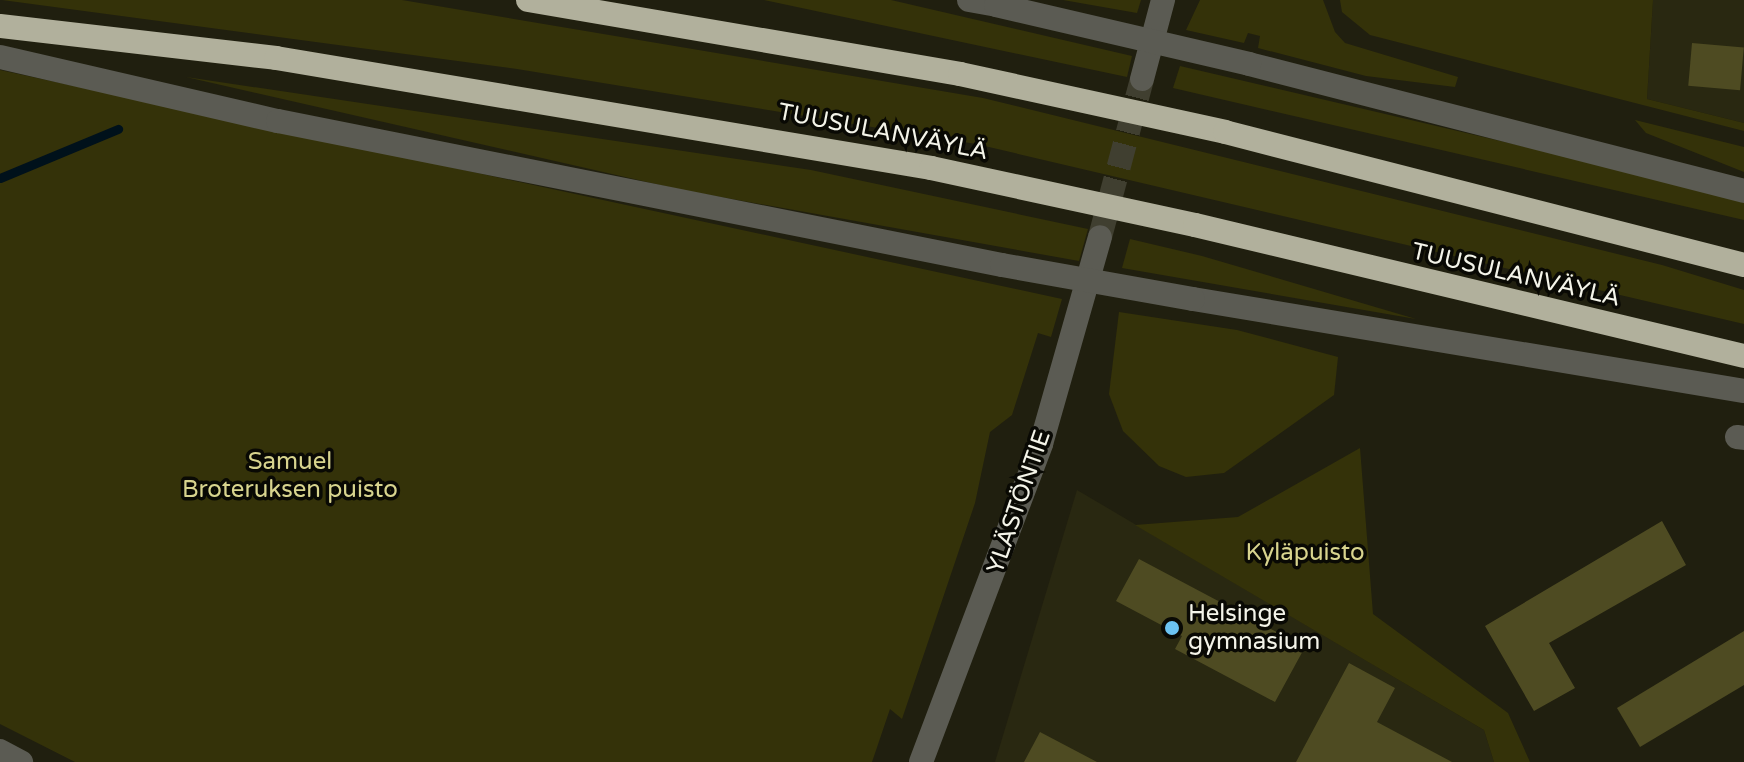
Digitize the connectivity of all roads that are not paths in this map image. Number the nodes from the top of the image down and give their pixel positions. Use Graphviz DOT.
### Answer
graph roads {
  1 [pos="528,0"];
  2 [pos="969,0"];
  3 [pos="1163,0"];
  4 [pos="0,26"];
  5 [pos="0,57"];
  6 [pos="1142,79"];
  7 [pos="1744,191"];
  8 [pos="1100,237"];
  9 [pos="1744,265"];
  10 [pos="1744,356"];
  11 [pos="1744,391"];
  12 [pos="0,751"];
  13 [pos="21,762"];
  14 [pos="921,762"];
  1 -- 9 [label="highway"];
  2 -- 7 [label="street, bridge"];
  3 -- 6 [label="street"];
  4 -- 10 [label="highway, TUUSULANVÄYLÄ"];
  5 -- 11 [label="street, bridge"];
  8 -- 14 [label="street, YLÄSTÖNTIE"];
  12 -- 13 [label="street"];
}
